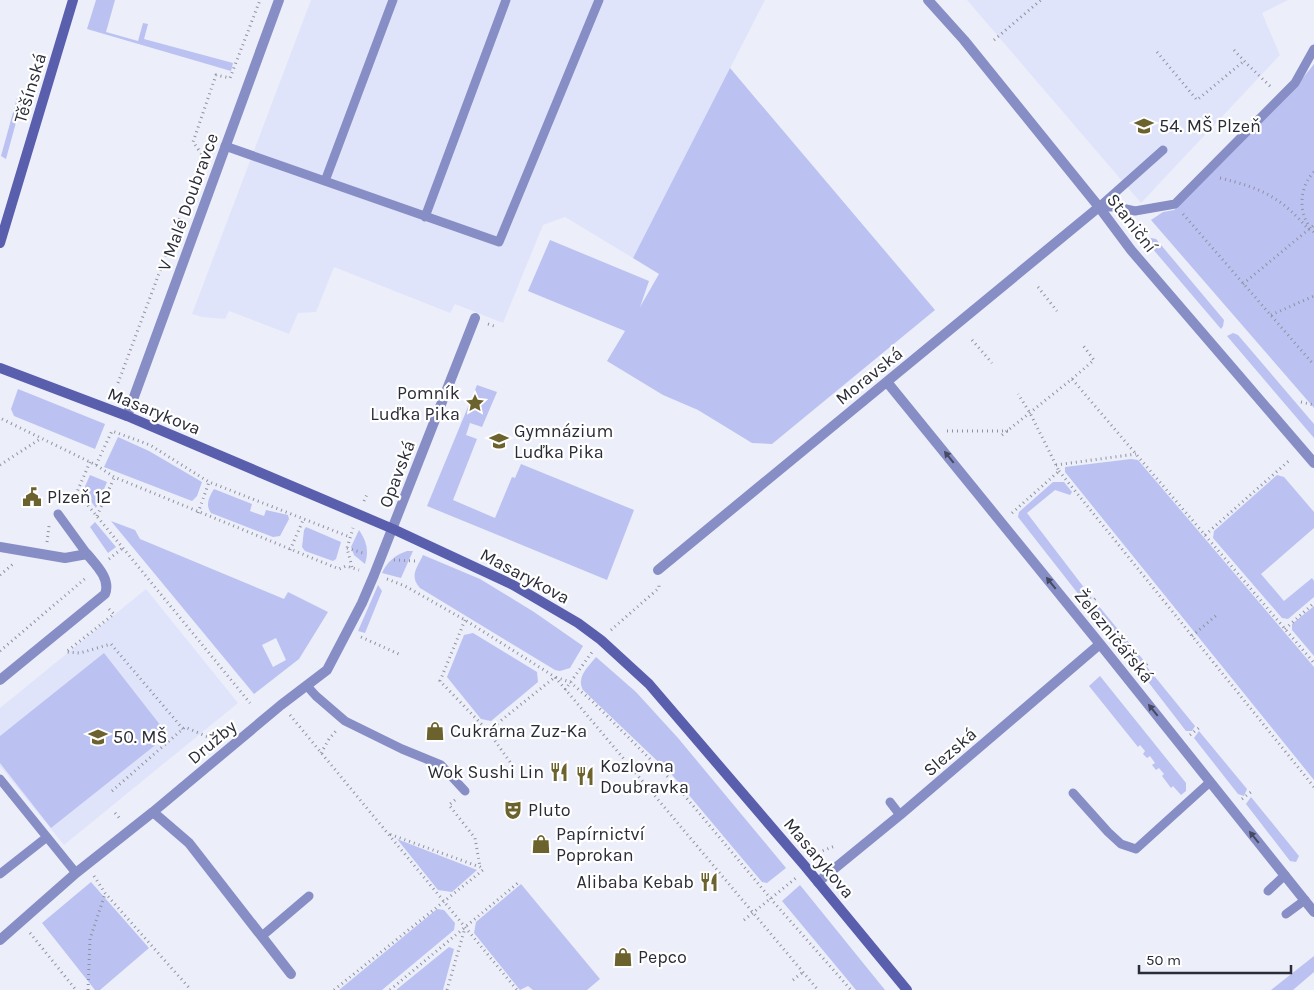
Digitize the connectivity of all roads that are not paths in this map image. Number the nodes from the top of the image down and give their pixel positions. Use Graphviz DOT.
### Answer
graph roads {
  1 [pos="73,0"];
  2 [pos="279,0"];
  3 [pos="393,0"];
  4 [pos="506,0"];
  5 [pos="599,0"];
  6 [pos="928,0"];
  7 [pos="1314,49"];
  8 [pos="225,146"];
  9 [pos="1163,150"];
  10 [pos="325,181"];
  11 [pos="1099,207"];
  12 [pos="424,217"];
  13 [pos="0,243"];
  14 [pos="475,318"];
  15 [pos="0,368"];
  16 [pos="887,382"];
  17 [pos="127,416"];
  18 [pos="1314,463"];
  19 [pos="58,514"];
  20 [pos="393,529"];
  21 [pos="0,547"];
  22 [pos="87,554"];
  23 [pos="658,570"];
  24 [pos="1100,644"];
  25 [pos="0,680"];
  26 [pos="306,686"];
  27 [pos="0,779"];
  28 [pos="1210,782"];
  29 [pos="464,791"];
  30 [pos="1073,793"];
  31 [pos="890,802"];
  32 [pos="153,812"];
  33 [pos="900,816"];
  34 [pos="47,837"];
  35 [pos="76,872"];
  36 [pos="0,874"];
  37 [pos="1285,875"];
  38 [pos="818,882"];
  39 [pos="1268,891"];
  40 [pos="309,896"];
  41 [pos="1305,900"];
  42 [pos="1314,912"];
  43 [pos="1286,914"];
  44 [pos="262,936"];
  45 [pos="0,940"];
  46 [pos="290,974"];
  47 [pos="907,990"];
  1 -- 13 [label="street, Těšínská"];
  2 -- 8 [label="street, V Malé Doubravce"];
  3 -- 10 [label="lane"];
  4 -- 12 [label="lane"];
  5 -- 12 [label="lane"];
  6 -- 11 [label="street, Staniční"];
  7 -- 11 [label="lane"];
  8 -- 10 [label="lane"];
  8 -- 17 [label="street, V Malé Doubravce"];
  9 -- 11 [label="lane"];
  10 -- 12 [label="lane"];
  11 -- 16 [label="street, Moravská"];
  11 -- 18 [label="street, Staniční"];
  14 -- 20 [label="street, Opavská"];
  15 -- 17 [label="street, Masarykova"];
  16 -- 23 [label="street, Moravská"];
  24 -- 16 [label="street, Železničářská, one-way"];
  17 -- 20 [label="street, Masarykova"];
  19 -- 22 [label="lane"];
  20 -- 26 [label="street, Družby"];
  20 -- 38 [label="street, Masarykova"];
  21 -- 22 [label="street"];
  22 -- 25 [label="street"];
  28 -- 24 [label="street, Železničářská, one-way"];
  24 -- 33 [label="street, Slezská"];
  26 -- 29 [label="lane"];
  26 -- 32 [label="street, Družby"];
  27 -- 34 [label="lane"];
  28 -- 30 [label="lane"];
  37 -- 28 [label="street, Železničářská, one-way"];
  31 -- 33 [label="lane"];
  32 -- 35 [label="street, Družby"];
  32 -- 44 [label="street"];
  33 -- 38 [label="street, Slezská"];
  34 -- 35 [label="lane"];
  34 -- 36 [label="lane"];
  35 -- 45 [label="street, Družby"];
  37 -- 39 [label="lane"];
  37 -- 41 [label="street, Železničářská"];
  38 -- 47 [label="street, Masarykova"];
  40 -- 44 [label="lane"];
  41 -- 42 [label="street, Železničářská"];
  41 -- 43 [label="lane"];
  44 -- 46 [label="street"];
}
